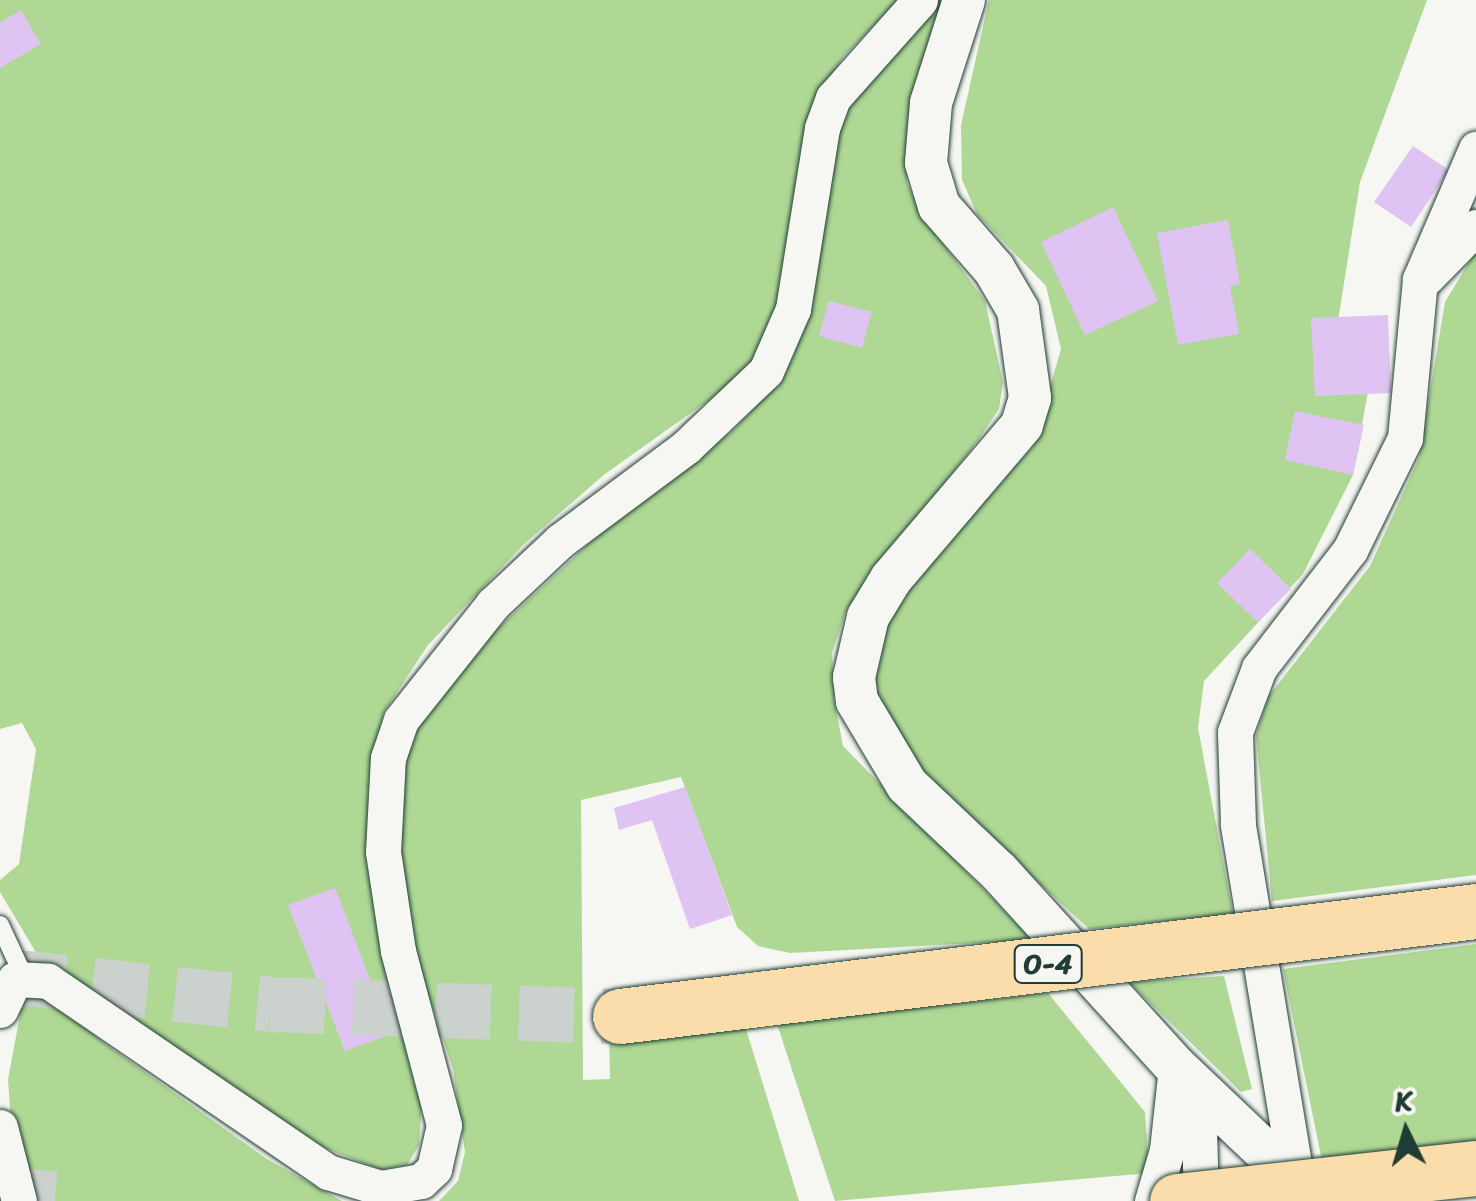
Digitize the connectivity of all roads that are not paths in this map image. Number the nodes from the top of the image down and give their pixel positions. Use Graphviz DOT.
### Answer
graph roads {
  1 [pos="920,0"];
  2 [pos="964,0"];
  3 [pos="1476,149"];
  4 [pos="1476,227"];
  5 [pos="1419,285"];
  6 [pos="1476,911"];
  7 [pos="0,925"];
  8 [pos="24,977"];
  9 [pos="0,1010"];
  10 [pos="620,1016"];
  11 [pos="1187,1078"];
  12 [pos="0,1127"];
  13 [pos="1476,1168"];
  14 [pos="1299,1191"];
  15 [pos="19,1201"];
  16 [pos="1152,1201"];
  17 [pos="1177,1201"];
  18 [pos="1201,1201"];
  1 -- 8 [label="street"];
  2 -- 11 [label="street"];
  3 -- 5 [label="street"];
  4 -- 5 [label="street"];
  5 -- 14 [label="street"];
  6 -- 10 [label="highway, O-4, bridge"];
  7 -- 8 [label="lane"];
  8 -- 9 [label="street"];
  11 -- 14 [label="street"];
  11 -- 16 [label="street"];
  11 -- 18 [label="street"];
  12 -- 15 [label="street"];
  13 -- 17 [label="highway, bridge"];
}
